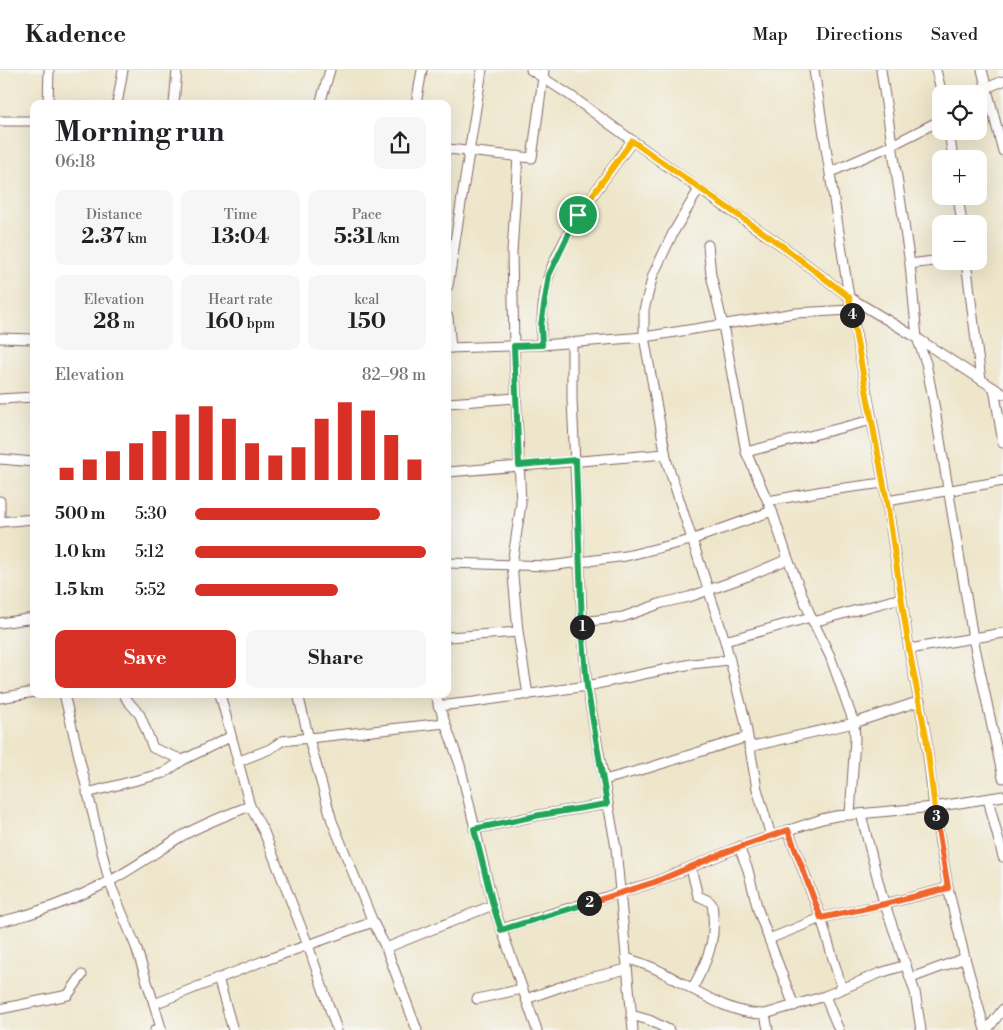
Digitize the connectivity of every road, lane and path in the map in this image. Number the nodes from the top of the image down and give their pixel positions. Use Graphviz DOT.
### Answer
graph roads {
  1 [pos="49,70"];
  2 [pos="123,70"];
  3 [pos="177,70"];
  4 [pos="330,70"];
  5 [pos="482,70"];
  6 [pos="531,70"];
  7 [pos="814,70"];
  8 [pos="881,70"];
  9 [pos="936,70"];
  10 [pos="982,70"];
  11 [pos="418,71"];
  12 [pos="543,74"];
  13 [pos="1003,81"];
  14 [pos="940,85"];
  15 [pos="985,85"];
  16 [pos="987,88"];
  17 [pos="987,92"];
  18 [pos="48,100"];
  19 [pos="118,100"];
  20 [pos="174,100"];
  21 [pos="321,100"];
  22 [pos="416,100"];
  23 [pos="0,121"];
  24 [pos="30,121"];
  25 [pos="932,125"];
  26 [pos="632,141"];
  27 [pos="892,145"];
  28 [pos="451,149"];
  29 [pos="470,150"];
  30 [pos="1003,150"];
  31 [pos="518,156"];
  32 [pos="831,172"];
  33 [pos="699,189"];
  34 [pos="708,245"];
  35 [pos="932,261"];
  36 [pos="910,264"];
  37 [pos="451,267"];
  38 [pos="967,270"];
  39 [pos="849,297"];
  40 [pos="851,310"];
  41 [pos="723,324"];
  42 [pos="644,337"];
  43 [pos="0,338"];
  44 [pos="917,338"];
  45 [pos="30,339"];
  46 [pos="572,343"];
  47 [pos="542,345"];
  48 [pos="514,346"];
  49 [pos="451,348"];
  50 [pos="981,380"];
  51 [pos="994,388"];
  52 [pos="1003,394"];
  53 [pos="30,397"];
  54 [pos="516,398"];
  55 [pos="0,399"];
  56 [pos="451,403"];
  57 [pos="872,420"];
  58 [pos="1002,427"];
  59 [pos="1003,443"];
  60 [pos="746,452"];
  61 [pos="665,454"];
  62 [pos="0,459"];
  63 [pos="576,460"];
  64 [pos="30,462"];
  65 [pos="519,465"];
  66 [pos="451,472"];
  67 [pos="1003,481"];
  68 [pos="883,483"];
  69 [pos="949,491"];
  70 [pos="0,501"];
  71 [pos="768,501"];
  72 [pos="887,502"];
  73 [pos="772,511"];
  74 [pos="30,520"];
  75 [pos="0,522"];
  76 [pos="691,540"];
  77 [pos="788,558"];
  78 [pos="580,562"];
  79 [pos="451,563"];
  80 [pos="512,564"];
  81 [pos="708,590"];
  82 [pos="902,598"];
  83 [pos="30,619"];
  84 [pos="812,620"];
  85 [pos="582,622"];
  86 [pos="0,623"];
  87 [pos="518,632"];
  88 [pos="1003,633"];
  89 [pos="451,636"];
  90 [pos="973,638"];
  91 [pos="726,641"];
  92 [pos="909,649"];
  93 [pos="730,660"];
  94 [pos="587,686"];
  95 [pos="30,693"];
  96 [pos="528,695"];
  97 [pos="0,698"];
  98 [pos="65,698"];
  99 [pos="126,698"];
  100 [pos="221,698"];
  101 [pos="299,698"];
  102 [pos="436,698"];
  103 [pos="920,701"];
  104 [pos="438,706"];
  105 [pos="445,723"];
  106 [pos="854,723"];
  107 [pos="230,737"];
  108 [pos="748,737"];
  109 [pos="308,739"];
  110 [pos="749,747"];
  111 [pos="183,760"];
  112 [pos="237,762"];
  113 [pos="1003,778"];
  114 [pos="604,780"];
  115 [pos="88,793"];
  116 [pos="1003,796"];
  117 [pos="988,799"];
  118 [pos="607,804"];
  119 [pos="250,806"];
  120 [pos="934,807"];
  121 [pos="861,814"];
  122 [pos="850,815"];
  123 [pos="474,829"];
  124 [pos="788,830"];
  125 [pos="771,836"];
  126 [pos="739,847"];
  127 [pos="1003,857"];
  128 [pos="691,868"];
  129 [pos="109,881"];
  130 [pos="948,888"];
  131 [pos="620,894"];
  132 [pos="885,904"];
  133 [pos="493,905"];
  134 [pos="821,918"];
  135 [pos="0,922"];
  136 [pos="373,922"];
  137 [pos="501,930"];
  138 [pos="769,939"];
  139 [pos="308,945"];
  140 [pos="386,948"];
  141 [pos="626,958"];
  142 [pos="965,958"];
  143 [pos="906,965"];
  144 [pos="627,969"];
  145 [pos="82,975"];
  146 [pos="218,978"];
  147 [pos="911,978"];
  148 [pos="522,989"];
  149 [pos="692,989"];
  150 [pos="842,989"];
  151 [pos="825,996"];
  152 [pos="477,999"];
  153 [pos="526,999"];
  154 [pos="154,1004"];
  155 [pos="794,1006"];
  156 [pos="0,1008"];
  157 [pos="1003,1008"];
  158 [pos="765,1014"];
  159 [pos="631,1015"];
  160 [pos="159,1029"];
  161 [pos="232,1030"];
  162 [pos="337,1030"];
  163 [pos="417,1030"];
  164 [pos="537,1030"];
  165 [pos="633,1030"];
  166 [pos="669,1030"];
  167 [pos="768,1030"];
  168 [pos="839,1030"];
  169 [pos="921,1030"];
  170 [pos="986,1030"];
  1 -- 18 [label="street"];
  2 -- 19 [label="street"];
  3 -- 20 [label="street"];
  4 -- 21 [label="street"];
  5 -- 29 [label="street"];
  6 -- 12 [label="street"];
  7 -- 32 [label="street"];
  8 -- 27 [label="street"];
  9 -- 14 [label="street"];
  10 -- 15 [label="street"];
  11 -- 22 [label="street"];
  12 -- 26 [label="street"];
  12 -- 31 [label="street"];
  13 -- 16 [label="street"];
  17 -- 30 [label="street"];
  23 -- 24 [label="street"];
  25 -- 27 [label="street"];
  26 -- 33 [label="street"];
  26 -- 47 [label="street"];
  27 -- 32 [label="street"];
  27 -- 36 [label="street"];
  28 -- 29 [label="street"];
  29 -- 31 [label="street"];
  29 -- 37 [label="street"];
  31 -- 48 [label="street"];
  32 -- 39 [label="street"];
  33 -- 39 [label="street"];
  33 -- 42 [label="street"];
  34 -- 41 [label="street"];
  35 -- 36 [label="street"];
  36 -- 44 [label="street"];
  38 -- 50 [label="street"];
  39 -- 40 [label="street"];
  39 -- 44 [label="street"];
  40 -- 41 [label="street"];
  40 -- 57 [label="street"];
  41 -- 42 [label="street"];
  41 -- 60 [label="street"];
  42 -- 46 [label="street"];
  42 -- 61 [label="street"];
  43 -- 45 [label="street"];
  44 -- 50 [label="street"];
  44 -- 69 [label="street"];
  46 -- 47 [label="street"];
  46 -- 63 [label="street"];
  47 -- 48 [label="street"];
  48 -- 49 [label="street"];
  48 -- 54 [label="street"];
  50 -- 51 [label="street"];
  51 -- 52 [label="street"];
  51 -- 58 [label="street"];
  53 -- 55 [label="street"];
  54 -- 56 [label="street"];
  54 -- 65 [label="street"];
  57 -- 60 [label="street"];
  57 -- 68 [label="street"];
  58 -- 59 [label="street"];
  60 -- 71 [label="street"];
  61 -- 63 [label="street"];
  61 -- 76 [label="street"];
  62 -- 64 [label="street"];
  63 -- 65 [label="street"];
  63 -- 78 [label="street"];
  65 -- 66 [label="street"];
  65 -- 80 [label="street"];
  67 -- 69 [label="street"];
  68 -- 71 [label="street"];
  68 -- 72 [label="street"];
  69 -- 72 [label="street"];
  69 -- 90 [label="street"];
  70 -- 75 [label="street"];
  71 -- 73 [label="street"];
  72 -- 82 [label="street"];
  73 -- 76 [label="street"];
  73 -- 77 [label="street"];
  74 -- 75 [label="street"];
  76 -- 78 [label="street"];
  76 -- 81 [label="street"];
  77 -- 81 [label="street"];
  77 -- 84 [label="street"];
  78 -- 80 [label="street"];
  78 -- 85 [label="street"];
  79 -- 80 [label="street"];
  80 -- 87 [label="street"];
  81 -- 85 [label="street"];
  81 -- 91 [label="street"];
  82 -- 84 [label="street"];
  82 -- 92 [label="street"];
  83 -- 86 [label="street"];
  84 -- 91 [label="street"];
  84 -- 106 [label="street"];
  85 -- 94 [label="street"];
  87 -- 89 [label="street"];
  87 -- 96 [label="street"];
  88 -- 90 [label="street"];
  90 -- 92 [label="street"];
  90 -- 113 [label="street"];
  91 -- 93 [label="street"];
  92 -- 103 [label="street"];
  93 -- 94 [label="street"];
  93 -- 108 [label="street"];
  94 -- 96 [label="street"];
  94 -- 114 [label="street"];
  95 -- 97 [label="street"];
  96 -- 104 [label="street"];
  98 -- 115 [label="street"];
  99 -- 111 [label="street"];
  100 -- 107 [label="street"];
  101 -- 109 [label="street"];
  102 -- 104 [label="street"];
  103 -- 106 [label="street"];
  103 -- 120 [label="street"];
  104 -- 105 [label="street"];
  105 -- 109 [label="street"];
  105 -- 123 [label="street"];
  106 -- 110 [label="street"];
  106 -- 122 [label="street"];
  107 -- 111 [label="street"];
  107 -- 112 [label="street"];
  108 -- 110 [label="street"];
  108 -- 114 [label="street"];
  109 -- 112 [label="street"];
  109 -- 136 [label="street"];
  110 -- 125 [label="street"];
  111 -- 115 [label="street"];
  112 -- 119 [label="street"];
  114 -- 118 [label="street"];
  115 -- 129 [label="street"];
  116 -- 117 [label="street"];
  117 -- 120 [label="street"];
  117 -- 127 [label="street"];
  118 -- 123 [label="street"];
  118 -- 131 [label="street"];
  119 -- 129 [label="street"];
  119 -- 139 [label="street"];
  120 -- 121 [label="street"];
  120 -- 130 [label="street"];
  121 -- 122 [label="street"];
  121 -- 132 [label="street"];
  122 -- 124 [label="street"];
  123 -- 133 [label="street"];
  124 -- 125 [label="street"];
  124 -- 134 [label="street"];
  125 -- 126 [label="street"];
  126 -- 128 [label="street"];
  126 -- 138 [label="street"];
  128 -- 131 [label="street"];
  128 -- 149 [label="street"];
  129 -- 135 [label="street"];
  129 -- 154 [label="street"];
  130 -- 132 [label="street"];
  130 -- 142 [label="street"];
  131 -- 137 [label="street"];
  131 -- 141 [label="street"];
  132 -- 134 [label="street"];
  132 -- 143 [label="street"];
  133 -- 137 [label="street"];
  133 -- 140 [label="street"];
  134 -- 138 [label="street"];
  134 -- 150 [label="street"];
  136 -- 139 [label="street"];
  136 -- 140 [label="street"];
  137 -- 148 [label="street"];
  138 -- 155 [label="street"];
  139 -- 146 [label="street"];
  139 -- 162 [label="street"];
  140 -- 163 [label="street"];
  141 -- 144 [label="street"];
  141 -- 149 [label="street"];
  142 -- 147 [label="street"];
  142 -- 170 [label="street"];
  143 -- 147 [label="street"];
  143 -- 150 [label="street"];
  144 -- 153 [label="street"];
  144 -- 159 [label="street"];
  145 -- 156 [label="street"];
  146 -- 154 [label="street"];
  146 -- 161 [label="street"];
  147 -- 169 [label="street"];
  148 -- 152 [label="street"];
  148 -- 153 [label="street"];
  149 -- 158 [label="street"];
  150 -- 151 [label="street"];
  151 -- 155 [label="street"];
  151 -- 168 [label="street"];
  153 -- 164 [label="street"];
  154 -- 160 [label="street"];
  155 -- 158 [label="street"];
  157 -- 170 [label="street"];
  158 -- 167 [label="street"];
  159 -- 165 [label="street"];
  159 -- 166 [label="street"];
}
